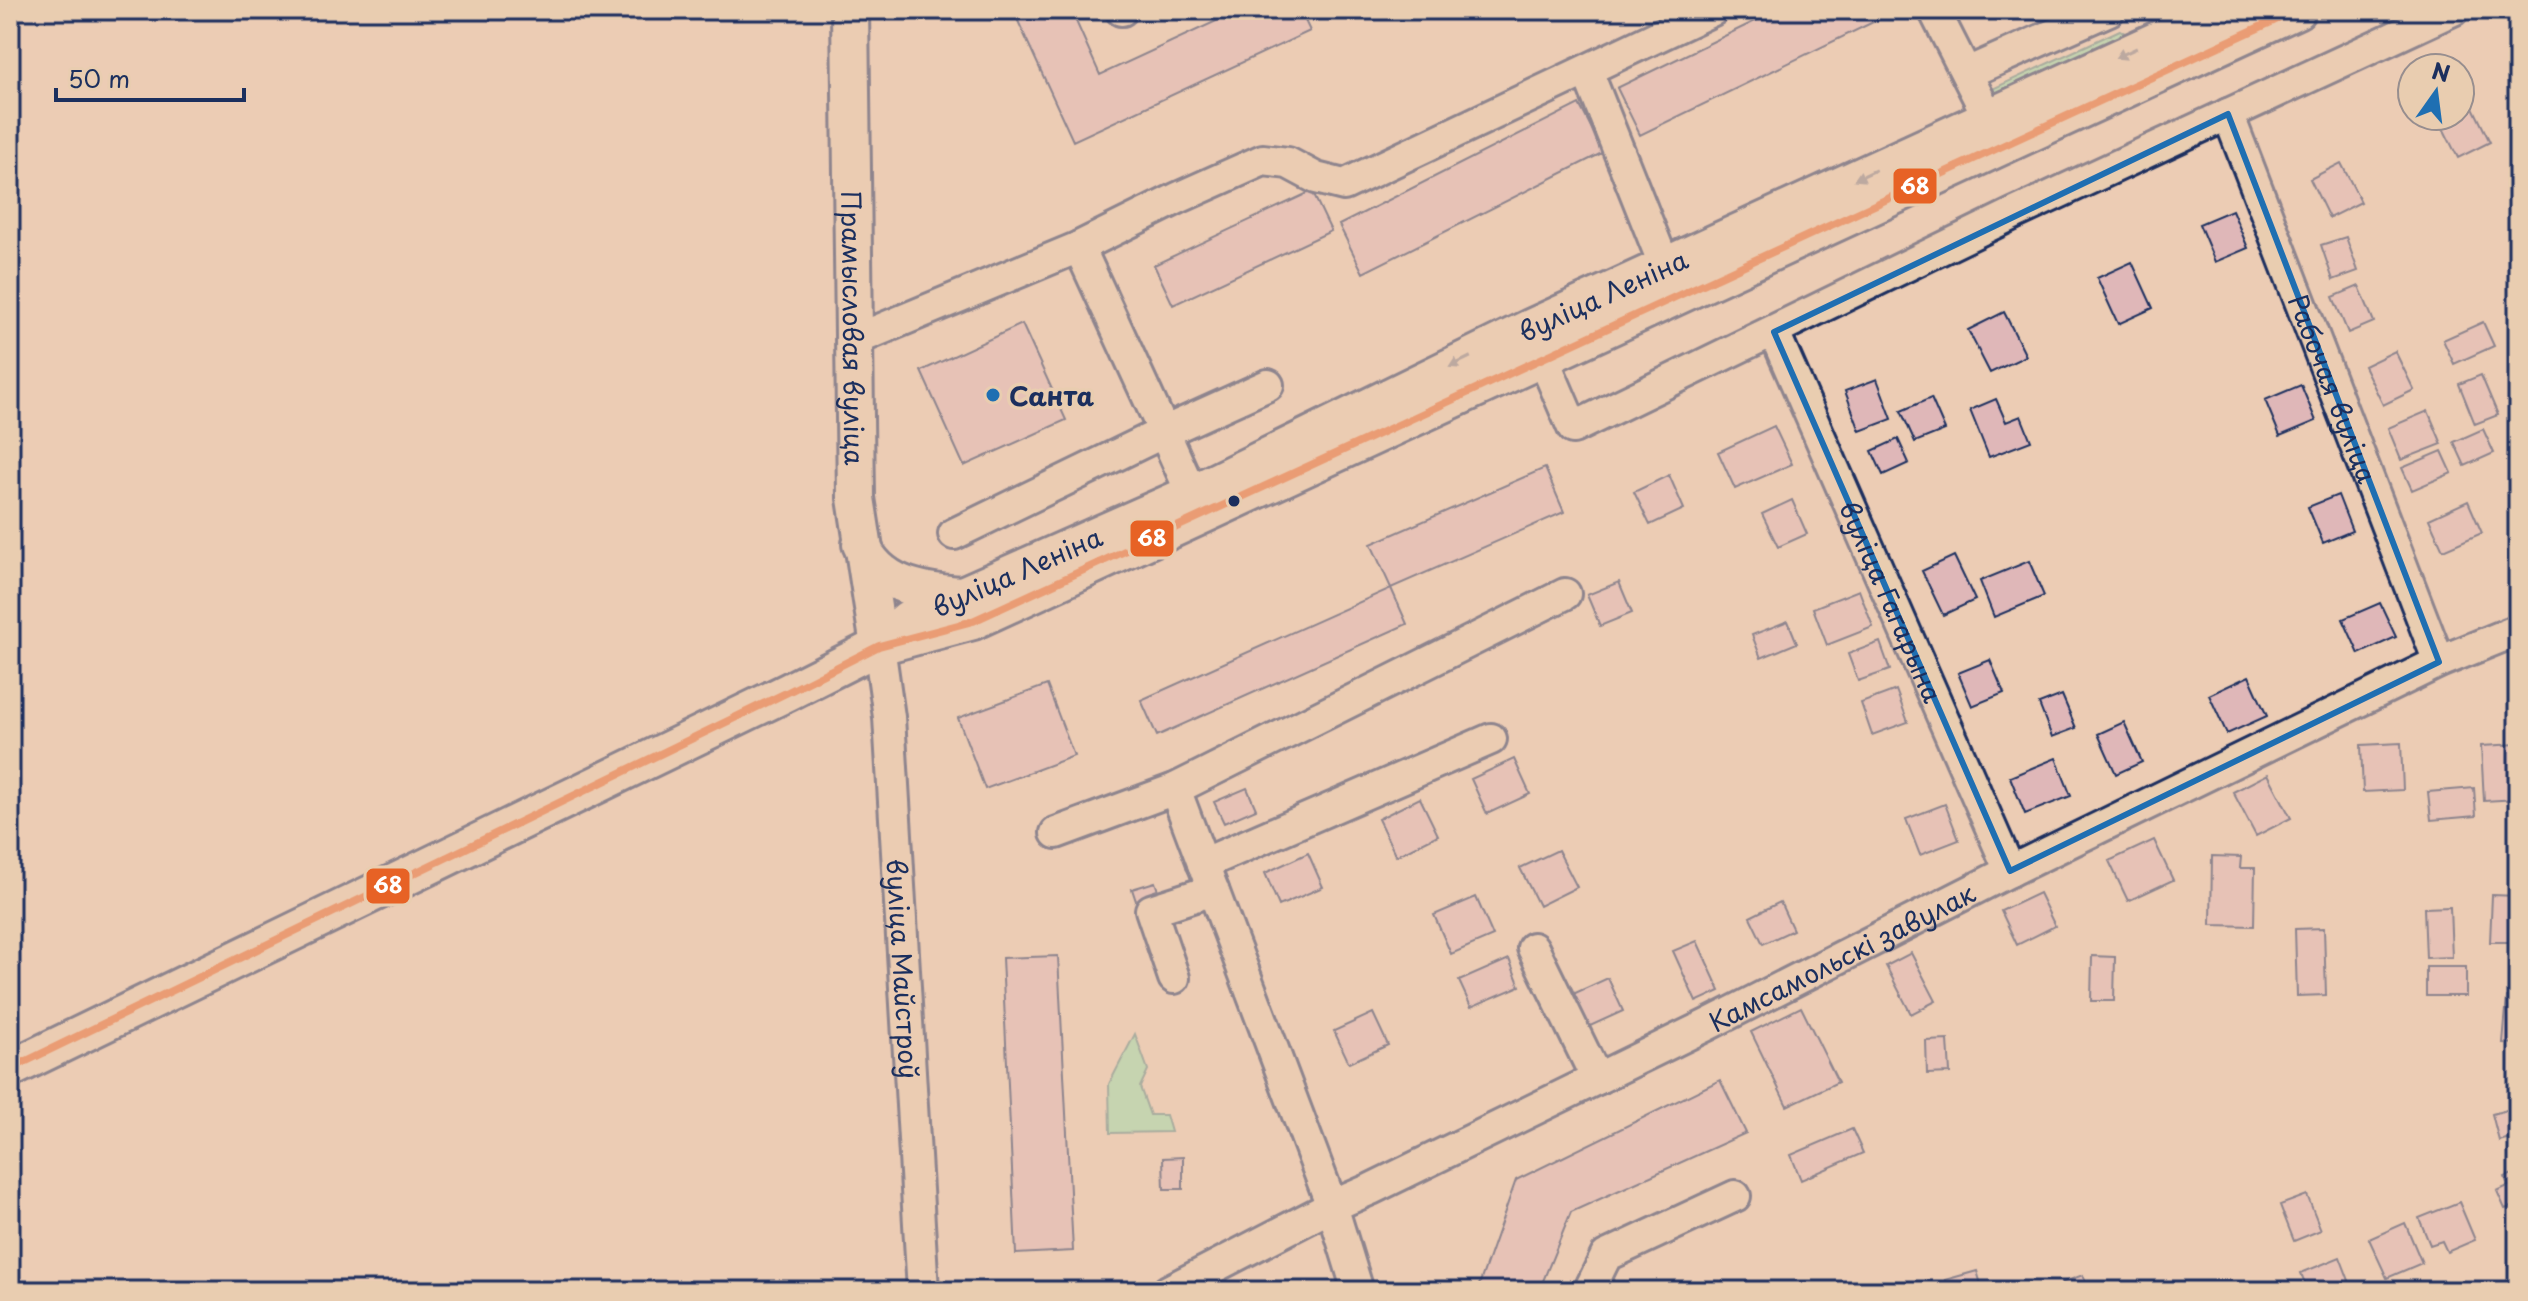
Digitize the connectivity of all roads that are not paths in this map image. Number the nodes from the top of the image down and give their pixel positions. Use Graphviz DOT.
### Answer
graph roads {
  1 [pos="850,10"];
  2 [pos="1713,10"];
  3 [pos="1934,10"];
  4 [pos="2109,10"];
  5 [pos="2223,10"];
  6 [pos="2297,10"];
  7 [pos="2453,10"];
  8 [pos="2181,32"];
  9 [pos="1587,71"];
  10 [pos="1967,73"];
  11 [pos="2228,114"];
  12 [pos="1996,131"];
  13 [pos="1079,247"];
  14 [pos="1671,282"];
  15 [pos="1774,332"];
  16 [pos="855,340"];
  17 [pos="1536,343"];
  18 [pos="1268,385"];
  19 [pos="1164,432"];
  20 [pos="1197,504"];
  21 [pos="954,534"];
  22 [pos="861,543"];
  23 [pos="1565,594"];
  24 [pos="960,595"];
  25 [pos="2518,630"];
  26 [pos="879,646"];
  27 [pos="2439,662"];
  28 [pos="1491,739"];
  29 [pos="1175,789"];
  30 [pos="1056,833"];
  31 [pos="2010,871"];
  32 [pos="1208,877"];
  33 [pos="1533,948"];
  34 [pos="1174,978"];
  35 [pos="10,1069"];
  36 [pos="1597,1079"];
  37 [pos="1735,1196"];
  38 [pos="1332,1206"];
  39 [pos="923,1291"];
  40 [pos="1168,1291"];
  41 [pos="1358,1291"];
  42 [pos="1589,1291"];
  1 -- 16 [label="main road, Прамысловая вуліца"];
  2 -- 9 [label="street"];
  3 -- 10 [label="street"];
  4 -- 10 [label="street"];
  5 -- 8 [label="main road, вуліца Леніна"];
  6 -- 8 [label="main road, вуліца Леніна"];
  7 -- 11 [label="street"];
  8 -- 12 [label="main road, вуліца Леніна"];
  9 -- 13 [label="street"];
  9 -- 14 [label="street"];
  10 -- 12 [label="street"];
  11 -- 15 [label="street"];
  11 -- 27 [label="street, Рабочая вуліца"];
  12 -- 14 [label="main road, вуліца Леніна"];
  13 -- 16 [label="street"];
  13 -- 19 [label="street"];
  14 -- 17 [label="main road, вуліца Леніна"];
  15 -- 17 [label="street"];
  15 -- 31 [label="street, вуліца Гагарына"];
  16 -- 22 [label="main road, Прамысловая вуліца"];
  17 -- 20 [label="main road, вуліца Леніна"];
  18 -- 19 [label="street"];
  19 -- 20 [label="street"];
  19 -- 21 [label="street"];
  20 -- 24 [label="main road, вуліца Леніна"];
  20 -- 26 [label="main road, вуліца Леніна"];
  22 -- 24 [label="main road"];
  22 -- 26 [label="main road, Прамысловая вуліца"];
  23 -- 29 [label="street"];
  24 -- 26 [label="main road, вуліца Леніна"];
  25 -- 27 [label="street, Камсамольскі завулак"];
  26 -- 35 [label="main road"];
  26 -- 39 [label="street, вуліца Майстроў"];
  27 -- 31 [label="street, Камсамольскі завулак"];
  28 -- 32 [label="street"];
  29 -- 30 [label="street"];
  29 -- 32 [label="street"];
  31 -- 36 [label="street, Камсамольскі завулак"];
  32 -- 34 [label="street"];
  32 -- 38 [label="street"];
  33 -- 36 [label="street"];
  36 -- 38 [label="street, Камсамольскі завулак"];
  37 -- 42 [label="street"];
  38 -- 40 [label="street, Камсамольскі завулак"];
  38 -- 41 [label="street"];
}
